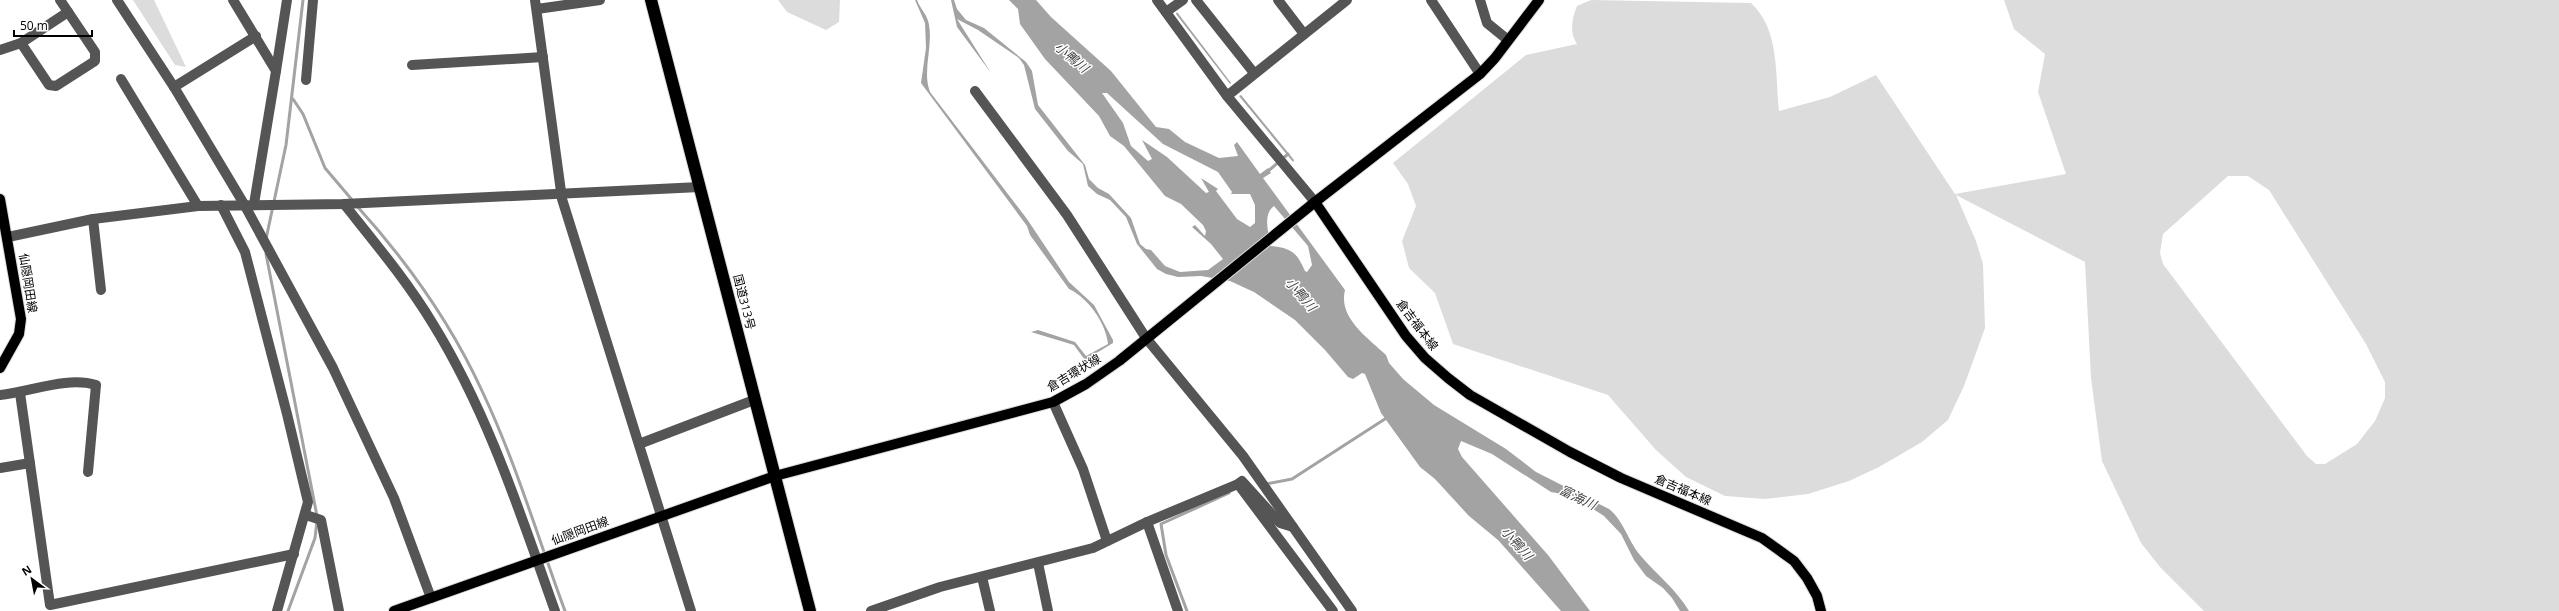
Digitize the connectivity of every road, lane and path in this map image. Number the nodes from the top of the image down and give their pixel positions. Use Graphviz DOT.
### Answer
graph roads {
  1 [pos="60,0"];
  2 [pos="117,0"];
  3 [pos="233,0"];
  4 [pos="287,0"];
  5 [pos="313,0"];
  6 [pos="600,0"];
  7 [pos="651,0"];
  8 [pos="1157,0"];
  9 [pos="1183,0"];
  10 [pos="1196,0"];
  11 [pos="1278,0"];
  12 [pos="1347,0"];
  13 [pos="1431,0"];
  14 [pos="1480,0"];
  15 [pos="1539,0"];
  16 [pos="536,4"];
  17 [pos="68,12"];
  18 [pos="1166,12"];
  19 [pos="1304,34"];
  20 [pos="256,36"];
  21 [pos="1508,40"];
  22 [pos="21,43"];
  23 [pos="0,50"];
  24 [pos="543,57"];
  25 [pos="412,65"];
  26 [pos="276,71"];
  27 [pos="1254,73"];
  28 [pos="1480,74"];
  29 [pos="120,79"];
  30 [pos="306,80"];
  31 [pos="174,88"];
  32 [pos="975,91"];
  33 [pos="1228,96"];
  34 [pos="700,187"];
  35 [pos="561,192"];
  36 [pos="0,199"];
  37 [pos="1315,202"];
  38 [pos="244,204"];
  39 [pos="254,204"];
  40 [pos="347,204"];
  41 [pos="221,205"];
  42 [pos="198,206"];
  43 [pos="93,219"];
  44 [pos="8,237"];
  45 [pos="101,290"];
  46 [pos="1146,338"];
  47 [pos="0,368"];
  48 [pos="20,393"];
  49 [pos="0,395"];
  50 [pos="754,400"];
  51 [pos="1053,402"];
  52 [pos="639,444"];
  53 [pos="30,463"];
  54 [pos="0,468"];
  55 [pos="88,472"];
  56 [pos="775,476"];
  57 [pos="1238,484"];
  58 [pos="306,515"];
  59 [pos="661,515"];
  60 [pos="1147,522"];
  61 [pos="1294,527"];
  62 [pos="1108,541"];
  63 [pos="294,554"];
  64 [pos="538,560"];
  65 [pos="1038,563"];
  66 [pos="982,577"];
  67 [pos="431,598"];
  68 [pos="277,611"];
  69 [pos="339,611"];
  70 [pos="394,611"];
  71 [pos="555,611"];
  72 [pos="691,611"];
  73 [pos="810,611"];
  74 [pos="871,611"];
  75 [pos="990,611"];
  76 [pos="1048,611"];
  77 [pos="1178,611"];
  78 [pos="1333,611"];
  79 [pos="1352,611"];
  80 [pos="1821,611"];
  1 -- 17 [label="street"];
  2 -- 31 [label="street"];
  3 -- 20 [label="street"];
  4 -- 26 [label="street"];
  5 -- 30 [label="street"];
  6 -- 16 [label="street"];
  7 -- 34 [label="highway, 国道313号"];
  8 -- 18 [label="street"];
  9 -- 18 [label="street"];
  10 -- 27 [label="street"];
  11 -- 19 [label="street"];
  12 -- 19 [label="street"];
  13 -- 28 [label="street"];
  14 -- 21 [label="street"];
  15 -- 21 [label="main road"];
  16 -- 24 [label="street"];
  17 -- 22 [label="street"];
  17 -- 22 [label="street"];
  18 -- 33 [label="street"];
  19 -- 27 [label="street"];
  20 -- 26 [label="street"];
  20 -- 31 [label="street"];
  21 -- 28 [label="main road"];
  22 -- 23 [label="street"];
  24 -- 25 [label="street"];
  24 -- 35 [label="street"];
  26 -- 39 [label="street"];
  27 -- 33 [label="street"];
  28 -- 37 [label="main road"];
  29 -- 42 [label="street"];
  31 -- 38 [label="street"];
  32 -- 46 [label="street"];
  33 -- 37 [label="street"];
  34 -- 35 [label="street"];
  34 -- 50 [label="highway, 国道313号"];
  35 -- 40 [label="street"];
  35 -- 52 [label="street"];
  36 -- 44 [label="main road, 仙隠岡田線"];
  37 -- 46 [label="main road, 倉吉環状線"];
  37 -- 80 [label="main road, 倉吉福本線"];
  38 -- 39 [label="street"];
  38 -- 41 [label="street"];
  38 -- 67 [label="street"];
  39 -- 40 [label="street"];
  40 -- 64 [label="street"];
  41 -- 42 [label="street"];
  41 -- 58 [label="street"];
  42 -- 43 [label="street"];
  43 -- 44 [label="street"];
  43 -- 45 [label="street"];
  44 -- 47 [label="main road, 仙隠岡田線"];
  46 -- 51 [label="main road, 倉吉環状線"];
  46 -- 61 [label="street"];
  48 -- 49 [label="street"];
  48 -- 53 [label="street"];
  48 -- 55 [label="street"];
  50 -- 52 [label="street"];
  50 -- 56 [label="highway, 国道313号"];
  51 -- 56 [label="main road, 倉吉環状線"];
  51 -- 62 [label="street"];
  52 -- 59 [label="street"];
  53 -- 54 [label="street"];
  53 -- 63 [label="street"];
  56 -- 59 [label="main road, 仙隠岡田線"];
  56 -- 73 [label="highway, 国道313号"];
  57 -- 60 [label="street"];
  57 -- 61 [label="street"];
  57 -- 78 [label="street"];
  58 -- 63 [label="street"];
  58 -- 69 [label="street"];
  59 -- 64 [label="main road, 仙隠岡田線"];
  59 -- 72 [label="street"];
  60 -- 62 [label="street"];
  60 -- 77 [label="street"];
  61 -- 79 [label="street"];
  62 -- 65 [label="street"];
  63 -- 68 [label="street"];
  64 -- 67 [label="main road, 仙隠岡田線"];
  64 -- 71 [label="street"];
  65 -- 66 [label="street"];
  65 -- 76 [label="street"];
  66 -- 74 [label="street"];
  66 -- 75 [label="street"];
  67 -- 70 [label="main road, 仙隠岡田線"];
}
